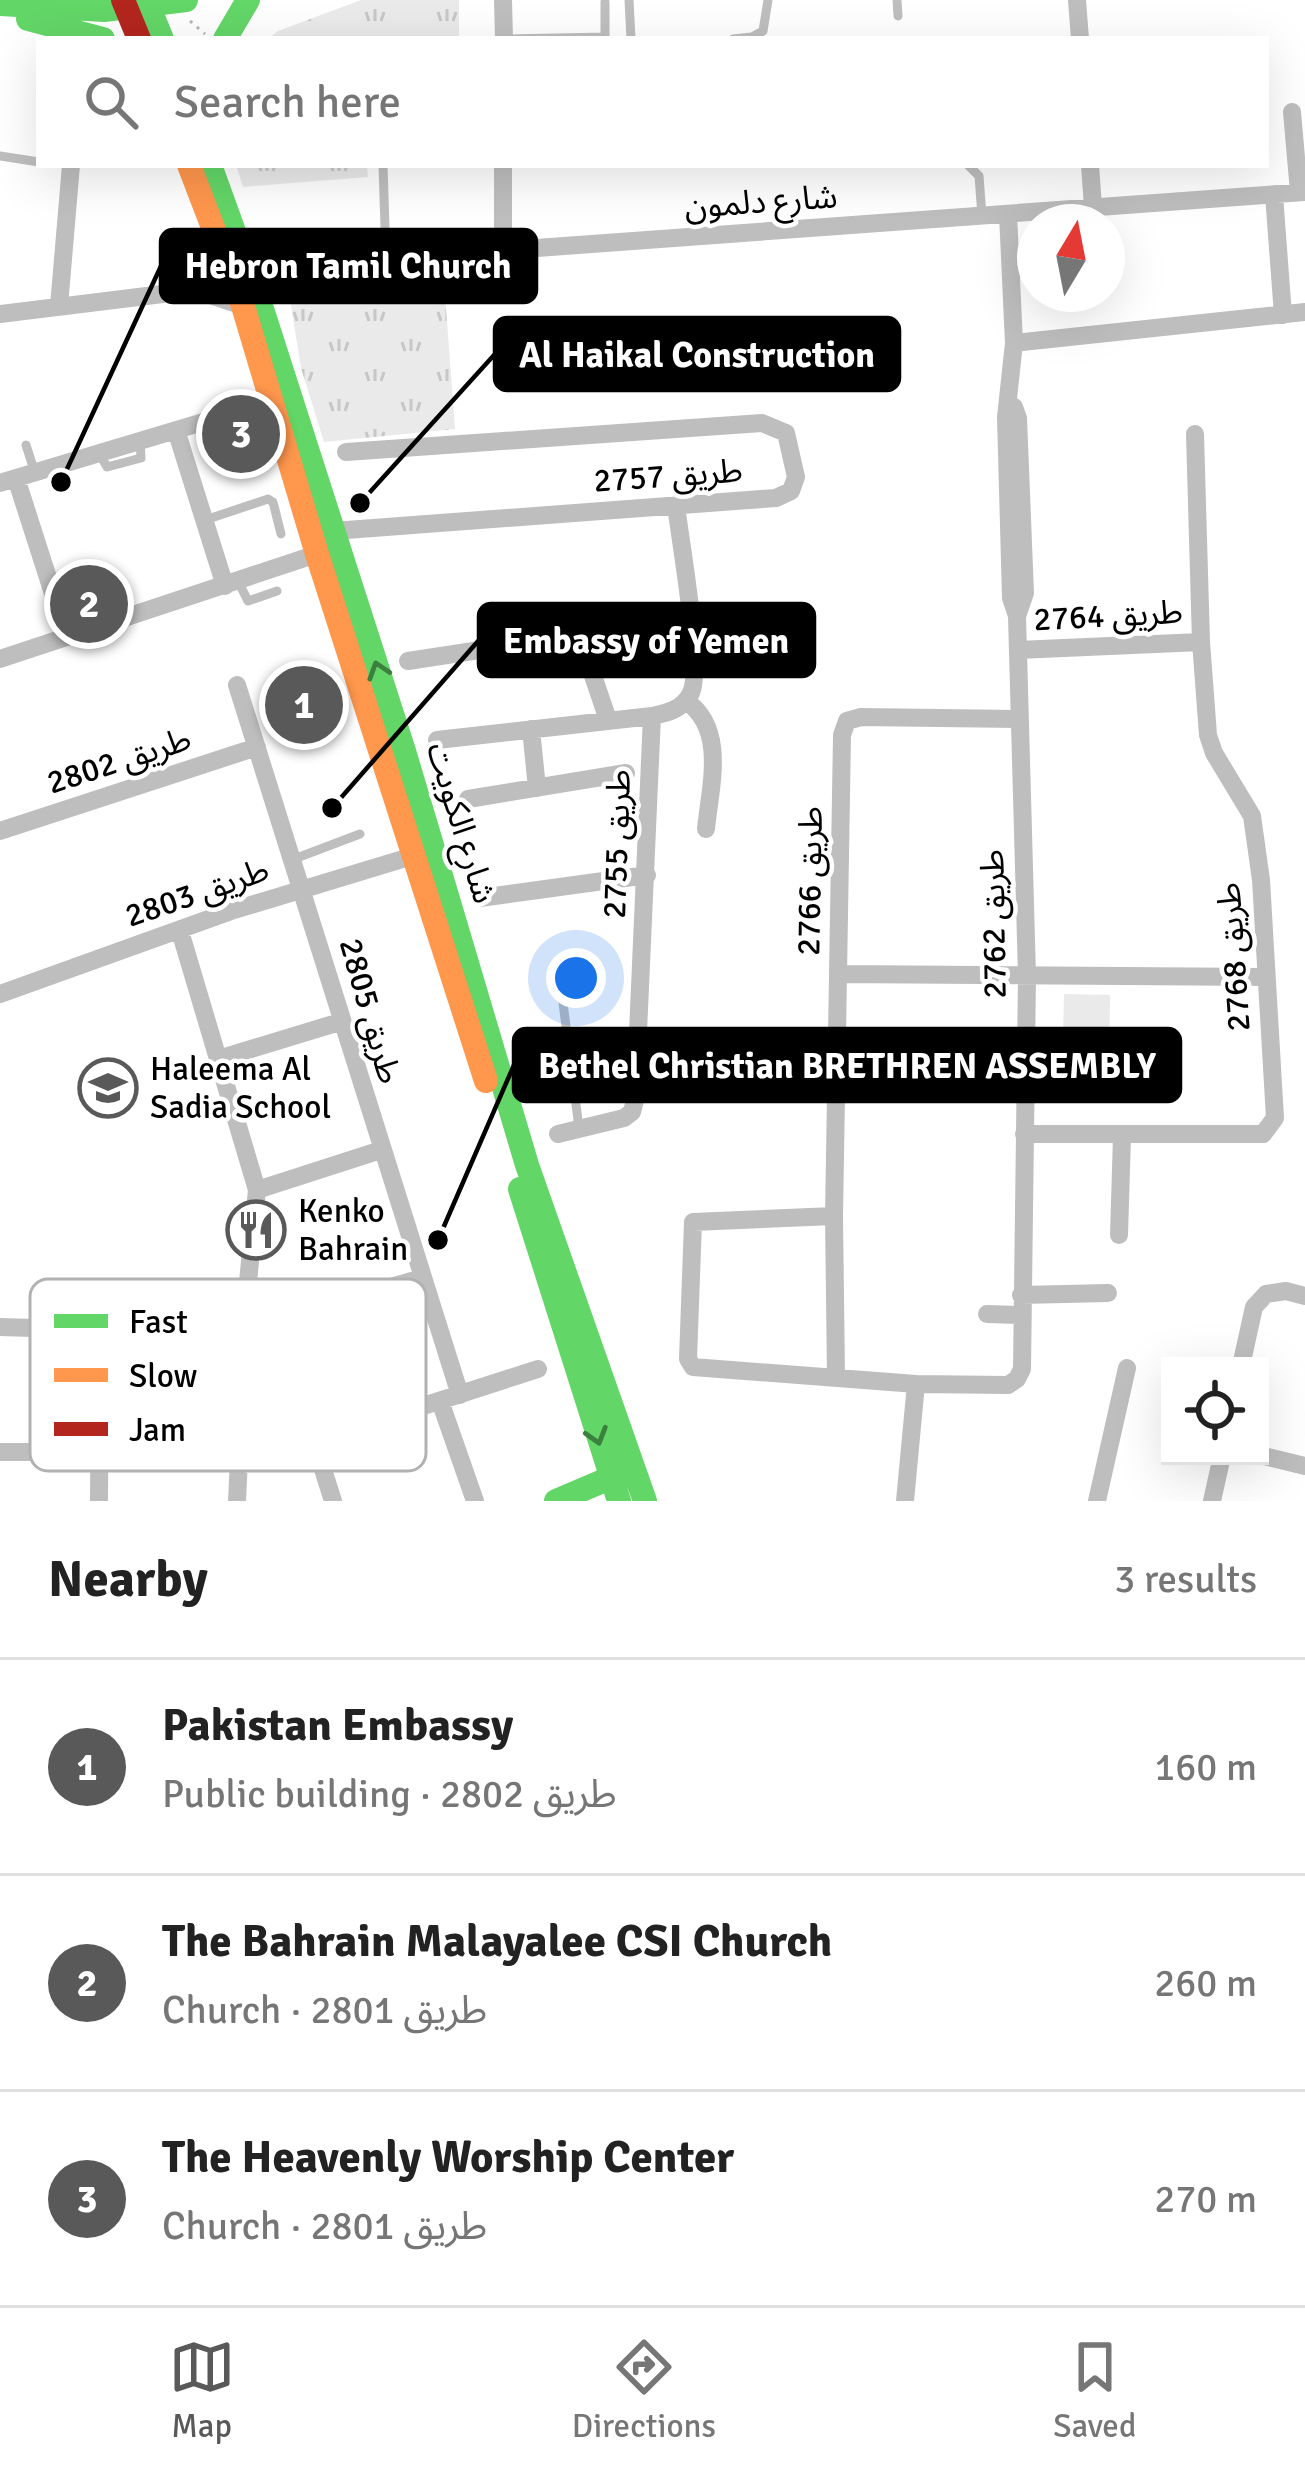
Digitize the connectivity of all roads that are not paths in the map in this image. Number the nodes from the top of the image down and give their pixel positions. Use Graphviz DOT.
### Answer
graph roads {
  1 [pos="186,0"];
  2 [pos="248,0"];
  3 [pos="502,0"];
  4 [pos="628,0"];
  5 [pos="768,0"];
  6 [pos="897,0"];
  7 [pos="1078,0"];
  8 [pos="605,2"];
  9 [pos="0,4"];
  10 [pos="136,4"];
  11 [pos="0,13"];
  12 [pos="898,16"];
  13 [pos="91,36"];
  14 [pos="139,36"];
  15 [pos="160,36"];
  16 [pos="227,36"];
  17 [pos="504,36"];
  18 [pos="605,36"];
  19 [pos="631,36"];
  20 [pos="754,36"];
  21 [pos="1080,36"];
  22 [pos="1292,112"];
  23 [pos="0,156"];
  24 [pos="36,161"];
  25 [pos="66,168"];
  26 [pos="191,168"];
  27 [pos="211,168"];
  28 [pos="383,168"];
  29 [pos="502,168"];
  30 [pos="971,168"];
  31 [pos="1090,168"];
  32 [pos="1302,192"];
  33 [pos="1274,195"];
  34 [pos="1093,204"];
  35 [pos="1125,205"];
  36 [pos="1017,213"];
  37 [pos="1008,214"];
  38 [pos="982,216"];
  39 [pos="503,251"];
  40 [pos="235,254"];
  41 [pos="386,260"];
  42 [pos="293,270"];
  43 [pos="195,290"];
  44 [pos="59,306"];
  45 [pos="253,309"];
  46 [pos="1305,312"];
  47 [pos="0,314"];
  48 [pos="1283,315"];
  49 [pos="1014,343"];
  50 [pos="223,416"];
  51 [pos="176,430"];
  52 [pos="1195,434"];
  53 [pos="26,445"];
  54 [pos="346,452"];
  55 [pos="17,478"];
  56 [pos="676,505"];
  57 [pos="205,520"];
  58 [pos="333,531"];
  59 [pos="281,534"];
  60 [pos="316,554"];
  61 [pos="232,584"];
  62 [pos="278,591"];
  63 [pos="67,637"];
  64 [pos="1201,642"];
  65 [pos="1018,650"];
  66 [pos="0,659"];
  67 [pos="408,661"];
  68 [pos="237,685"];
  69 [pos="686,701"];
  70 [pos="652,716"];
  71 [pos="1019,719"];
  72 [pos="608,720"];
  73 [pos="531,729"];
  74 [pos="437,740"];
  75 [pos="257,747"];
  76 [pos="626,773"];
  77 [pos="537,788"];
  78 [pos="468,799"];
  79 [pos="706,830"];
  80 [pos="0,831"];
  81 [pos="360,834"];
  82 [pos="416,855"];
  83 [pos="294,859"];
  84 [pos="647,875"];
  85 [pos="304,888"];
  86 [pos="480,898"];
  87 [pos="180,932"];
  88 [pos="839,974"];
  89 [pos="1027,976"];
  90 [pos="1265,977"];
  91 [pos="0,994"];
  92 [pos="562,1003"];
  93 [pos="340,1022"];
  94 [pos="218,1059"];
  95 [pos="579,1130"];
  96 [pos="559,1134"];
  97 [pos="1024,1134"];
  98 [pos="1122,1136"];
  99 [pos="381,1150"];
  100 [pos="257,1190"];
  101 [pos="834,1216"];
  102 [pos="1119,1235"];
  103 [pos="422,1278"];
  104 [pos="248,1279"];
  105 [pos="419,1279"];
  106 [pos="426,1290"];
  107 [pos="1108,1293"];
  108 [pos="1305,1295"];
  109 [pos="1022,1305"];
  110 [pos="987,1314"];
  111 [pos="0,1327"];
  112 [pos="30,1328"];
  113 [pos="1243,1357"];
  114 [pos="1127,1368"];
  115 [pos="538,1370"];
  116 [pos="836,1377"];
  117 [pos="916,1384"];
  118 [pos="460,1394"];
  119 [pos="440,1401"];
  120 [pos="426,1405"];
  121 [pos="1269,1457"];
  122 [pos="1220,1465"];
  123 [pos="1305,1466"];
  124 [pos="98,1471"];
  125 [pos="240,1471"];
  126 [pos="324,1471"];
  127 [pos="627,1491"];
  128 [pos="99,1501"];
  129 [pos="237,1501"];
  130 [pos="333,1501"];
  131 [pos="475,1501"];
  132 [pos="556,1501"];
  133 [pos="905,1501"];
  134 [pos="1097,1501"];
  135 [pos="1212,1501"];
  1 -- 10 [label="main road"];
  2 -- 16 [label="main road"];
  3 -- 17 [label="street"];
  4 -- 19 [label="lane"];
  5 -- 20 [label="lane"];
  6 -- 12 [label="lane"];
  7 -- 21 [label="street"];
  8 -- 18 [label="lane"];
  9 -- 10 [label="main road"];
  10 -- 14 [label="main road"];
  10 -- 15 [label="main road"];
  11 -- 13 [label="main road"];
  22 -- 32 [label="street"];
  23 -- 24 [label="lane"];
  25 -- 44 [label="street"];
  26 -- 40 [label="main road, شارع الكويت"];
  27 -- 40 [label="main road, شارع الكويت"];
  28 -- 41 [label="lane"];
  29 -- 39 [label="street"];
  30 -- 38 [label="lane"];
  31 -- 34 [label="street"];
  32 -- 33 [label="street, شارع دلمون"];
  33 -- 35 [label="street, شارع دلمون"];
  33 -- 48 [label="street"];
  36 -- 37 [label="street, شارع دلمون"];
  37 -- 38 [label="street, شارع دلمون"];
  37 -- 49 [label="street, طريق 2762"];
  38 -- 39 [label="street, شارع دلمون"];
  39 -- 41 [label="street, شارع دلمون"];
  40 -- 42 [label="street, شارع دلمون"];
  40 -- 43 [label="street"];
  40 -- 45 [label="main road, شارع الكويت"];
  41 -- 42 [label="street, شارع دلمون"];
  42 -- 45 [label="street"];
  43 -- 44 [label="street"];
  43 -- 45 [label="street"];
  44 -- 47 [label="street"];
  45 -- 58 [label="main road, شارع الكويت"];
  45 -- 60 [label="main road, شارع الكويت"];
  46 -- 48 [label="street"];
  48 -- 49 [label="street"];
  49 -- 65 [label="street, طريق 2762"];
  50 -- 51 [label="street"];
  51 -- 55 [label="street"];
  51 -- 57 [label="street"];
  52 -- 64 [label="street, طريق 2768"];
  53 -- 55 [label="lane"];
  54 -- 56 [label="street, طريق 2757"];
  55 -- 63 [label="street"];
  56 -- 58 [label="street, طريق 2757"];
  56 -- 69 [label="street"];
  57 -- 59 [label="lane"];
  57 -- 61 [label="street"];
  127 -- 58 [label="main road, شارع الكويت, one-way"];
  60 -- 61 [label="street"];
  60 -- 82 [label="main road, شارع الكويت"];
  61 -- 62 [label="lane"];
  61 -- 63 [label="street"];
  63 -- 66 [label="street"];
  64 -- 65 [label="street, طريق 2764"];
  64 -- 90 [label="street, طريق 2768"];
  65 -- 71 [label="street, طريق 2762"];
  67 -- 72 [label="street"];
  68 -- 75 [label="street"];
  69 -- 70 [label="street, طريق 2755"];
  69 -- 79 [label="street"];
  70 -- 72 [label="street, طريق 2755"];
  70 -- 84 [label="street, طريق 2755"];
  71 -- 88 [label="street, طريق 2766"];
  71 -- 89 [label="street, طريق 2762"];
  72 -- 73 [label="street, طريق 2755"];
  73 -- 74 [label="street, طريق 2755"];
  73 -- 77 [label="street"];
  75 -- 80 [label="street, طريق 2802"];
  75 -- 83 [label="street"];
  76 -- 77 [label="street"];
  77 -- 78 [label="street"];
  81 -- 83 [label="lane"];
  82 -- 85 [label="street, طريق 2803"];
  82 -- 127 [label="main road, شارع الكويت, one-way"];
  83 -- 85 [label="street"];
  84 -- 86 [label="street"];
  84 -- 95 [label="street, طريق 2755"];
  85 -- 87 [label="street, طريق 2803"];
  85 -- 93 [label="street, طريق 2805"];
  87 -- 91 [label="street, طريق 2803"];
  87 -- 94 [label="street"];
  88 -- 89 [label="street"];
  88 -- 101 [label="street, طريق 2766"];
  89 -- 90 [label="street"];
  89 -- 97 [label="street, طريق 2762"];
  90 -- 98 [label="street, طريق 2768"];
  92 -- 95 [label="lane"];
  93 -- 94 [label="street"];
  93 -- 99 [label="street, طريق 2805"];
  94 -- 100 [label="street"];
  95 -- 96 [label="street, طريق 2755"];
  97 -- 98 [label="street, طريق 2768"];
  97 -- 109 [label="street, طريق 2762"];
  98 -- 102 [label="street"];
  99 -- 100 [label="street"];
  99 -- 103 [label="street, طريق 2805"];
  100 -- 104 [label="street"];
  101 -- 116 [label="street, طريق 2766"];
  101 -- 116 [label="street, طريق 2762"];
  103 -- 105 [label="street"];
  106 -- 118 [label="street, طريق 2805"];
  107 -- 109 [label="street"];
  108 -- 113 [label="street"];
  109 -- 110 [label="street"];
  109 -- 117 [label="street, طريق 2762"];
  111 -- 112 [label="street"];
  114 -- 134 [label="street"];
  115 -- 118 [label="street"];
  116 -- 117 [label="street, طريق 2762"];
  117 -- 133 [label="street"];
  118 -- 119 [label="street"];
  119 -- 120 [label="street"];
  119 -- 131 [label="street"];
  121 -- 123 [label="street"];
  122 -- 135 [label="street"];
  124 -- 128 [label="street"];
  125 -- 129 [label="street"];
  126 -- 130 [label="street"];
  127 -- 132 [label="main road"];
}
